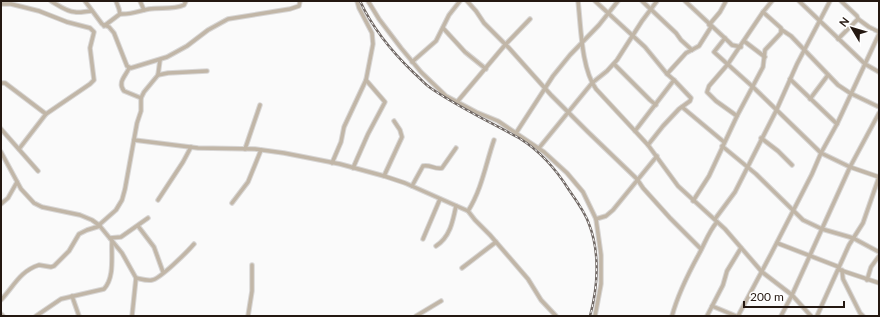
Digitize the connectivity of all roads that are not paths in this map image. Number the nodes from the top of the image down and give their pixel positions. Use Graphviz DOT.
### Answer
graph roads {
  1 [pos="51,1"];
  2 [pos="84,1"];
  3 [pos="116,1"];
  4 [pos="140,1"];
  5 [pos="186,1"];
  6 [pos="300,1"];
  7 [pos="357,1"];
  8 [pos="368,1"];
  9 [pos="460,1"];
  10 [pos="466,1"];
  11 [pos="578,1"];
  12 [pos="595,1"];
  13 [pos="618,1"];
  14 [pos="642,1"];
  15 [pos="657,1"];
  16 [pos="685,1"];
  17 [pos="726,1"];
  18 [pos="772,1"];
  19 [pos="799,1"];
  20 [pos="830,1"];
  21 [pos="841,1"];
  22 [pos="1,4"];
  23 [pos="651,8"];
  24 [pos="144,10"];
  25 [pos="92,11"];
  26 [pos="763,12"];
  27 [pos="608,13"];
  28 [pos="120,14"];
  29 [pos="530,19"];
  30 [pos="858,19"];
  31 [pos="819,20"];
  32 [pos="104,26"];
  33 [pos="710,26"];
  34 [pos="443,28"];
  35 [pos="782,30"];
  36 [pos="879,33"];
  37 [pos="632,36"];
  38 [pos="725,38"];
  39 [pos="838,39"];
  40 [pos="744,41"];
  41 [pos="583,42"];
  42 [pos="505,45"];
  43 [pos="740,47"];
  44 [pos="692,50"];
  45 [pos="805,50"];
  46 [pos="765,57"];
  47 [pos="160,60"];
  48 [pos="412,62"];
  49 [pos="614,64"];
  50 [pos="728,64"];
  51 [pos="865,64"];
  52 [pos="160,66"];
  53 [pos="129,68"];
  54 [pos="486,69"];
  55 [pos="207,71"];
  56 [pos="879,72"];
  57 [pos="167,73"];
  58 [pos="667,74"];
  59 [pos="158,75"];
  60 [pos="828,75"];
  61 [pos="790,79"];
  62 [pos="366,80"];
  63 [pos="674,80"];
  64 [pos="1,83"];
  65 [pos="592,83"];
  66 [pos="753,87"];
  67 [pos="545,88"];
  68 [pos="850,93"];
  69 [pos="141,98"];
  70 [pos="810,99"];
  71 [pos="457,102"];
  72 [pos="260,105"];
  73 [pos="656,105"];
  74 [pos="682,107"];
  75 [pos="879,107"];
  76 [pos="776,111"];
  77 [pos="568,112"];
  78 [pos="879,113"];
  79 [pos="46,114"];
  80 [pos="737,116"];
  81 [pos="394,121"];
  82 [pos="837,124"];
  83 [pos="1,129"];
  84 [pos="635,131"];
  85 [pos="516,133"];
  86 [pos="761,138"];
  87 [pos="134,140"];
  88 [pos="494,140"];
  89 [pos="724,142"];
  90 [pos="648,145"];
  91 [pos="722,146"];
  92 [pos="191,147"];
  93 [pos="456,148"];
  94 [pos="539,148"];
  95 [pos="245,149"];
  96 [pos="19,150"];
  97 [pos="261,150"];
  98 [pos="1,152"];
  99 [pos="821,153"];
  100 [pos="657,156"];
  101 [pos="332,163"];
  102 [pos="792,165"];
  103 [pos="747,167"];
  104 [pos="850,167"];
  105 [pos="353,168"];
  106 [pos="38,171"];
  107 [pos="384,176"];
  108 [pos="879,177"];
  109 [pos="637,179"];
  110 [pos="17,182"];
  111 [pos="412,186"];
  112 [pos="440,199"];
  113 [pos="158,200"];
  114 [pos="693,201"];
  115 [pos="232,203"];
  116 [pos="1,204"];
  117 [pos="456,206"];
  118 [pos="468,211"];
  119 [pos="794,211"];
  120 [pos="148,218"];
  121 [pos="596,219"];
  122 [pos="716,220"];
  123 [pos="100,225"];
  124 [pos="138,226"];
  125 [pos="822,229"];
  126 [pos="853,238"];
  127 [pos="111,239"];
  128 [pos="423,239"];
  129 [pos="496,242"];
  130 [pos="777,243"];
  131 [pos="194,244"];
  132 [pos="436,246"];
  133 [pos="741,248"];
  134 [pos="701,249"];
  135 [pos="879,252"];
  136 [pos="809,256"];
  137 [pos="879,256"];
  138 [pos="252,265"];
  139 [pos="462,268"];
  140 [pos="840,269"];
  141 [pos="163,272"];
  142 [pos="762,272"];
  143 [pos="136,278"];
  144 [pos="867,280"];
  145 [pos="879,283"];
  146 [pos="792,295"];
  147 [pos="72,296"];
  148 [pos="1,300"];
  149 [pos="441,301"];
  150 [pos="712,306"];
  151 [pos="36,316"];
  152 [pos="79,316"];
  153 [pos="132,316"];
  154 [pos="248,316"];
  155 [pos="416,316"];
  156 [pos="556,316"];
  157 [pos="595,316"];
  158 [pos="672,316"];
  159 [pos="707,316"];
  160 [pos="737,316"];
  161 [pos="781,316"];
  162 [pos="811,316"];
  163 [pos="817,316"];
  164 [pos="863,316"];
  1 -- 25 [label="street"];
  2 -- 25 [label="street"];
  3 -- 28 [label="street"];
  4 -- 24 [label="street"];
  5 -- 24 [label="street"];
  6 -- 47 [label="street"];
  7 -- 62 [label="street"];
  8 -- 48 [label="street"];
  9 -- 34 [label="street"];
  10 -- 42 [label="street"];
  11 -- 41 [label="street"];
  12 -- 27 [label="street"];
  13 -- 27 [label="street"];
  14 -- 23 [label="street"];
  15 -- 23 [label="street"];
  16 -- 33 [label="street"];
  17 -- 33 [label="street"];
  18 -- 26 [label="street"];
  19 -- 31 [label="street"];
  20 -- 31 [label="street"];
  21 -- 30 [label="street"];
  22 -- 79 [label="street"];
  23 -- 37 [label="street"];
  23 -- 44 [label="street"];
  24 -- 28 [label="street"];
  25 -- 32 [label="street"];
  26 -- 35 [label="street"];
  26 -- 40 [label="street"];
  27 -- 37 [label="street"];
  27 -- 41 [label="street"];
  28 -- 32 [label="street"];
  29 -- 42 [label="street"];
  30 -- 36 [label="street"];
  30 -- 39 [label="street"];
  31 -- 39 [label="street"];
  31 -- 45 [label="street"];
  32 -- 53 [label="street"];
  33 -- 38 [label="street"];
  33 -- 44 [label="street"];
  34 -- 48 [label="street"];
  34 -- 54 [label="street"];
  35 -- 45 [label="street"];
  35 -- 46 [label="street"];
  36 -- 51 [label="street"];
  37 -- 49 [label="street"];
  37 -- 58 [label="street"];
  38 -- 43 [label="street"];
  38 -- 50 [label="street"];
  39 -- 51 [label="street"];
  40 -- 43 [label="street"];
  40 -- 46 [label="street"];
  41 -- 65 [label="street"];
  41 -- 67 [label="street"];
  42 -- 54 [label="street"];
  42 -- 67 [label="street"];
  43 -- 50 [label="street"];
  44 -- 58 [label="street"];
  45 -- 60 [label="street"];
  45 -- 61 [label="street"];
  46 -- 66 [label="street"];
  47 -- 52 [label="street"];
  47 -- 53 [label="street"];
  48 -- 71 [label="street"];
  49 -- 65 [label="street"];
  49 -- 73 [label="street"];
  50 -- 66 [label="street"];
  50 -- 80 [label="street"];
  51 -- 56 [label="street"];
  51 -- 68 [label="street"];
  52 -- 57 [label="street"];
  52 -- 59 [label="street"];
  53 -- 69 [label="street"];
  54 -- 71 [label="street"];
  55 -- 57 [label="street"];
  57 -- 59 [label="street"];
  58 -- 63 [label="street"];
  59 -- 69 [label="street"];
  60 -- 68 [label="street"];
  60 -- 70 [label="street"];
  61 -- 70 [label="street"];
  61 -- 76 [label="street"];
  62 -- 101 [label="street"];
  62 -- 105 [label="street"];
  63 -- 73 [label="street"];
  63 -- 74 [label="street"];
  64 -- 79 [label="street"];
  65 -- 77 [label="street"];
  65 -- 84 [label="street"];
  66 -- 76 [label="street"];
  66 -- 80 [label="street"];
  67 -- 77 [label="street"];
  67 -- 85 [label="street"];
  68 -- 75 [label="street"];
  68 -- 82 [label="street"];
  69 -- 87 [label="street"];
  70 -- 82 [label="street"];
  71 -- 85 [label="street"];
  72 -- 95 [label="street"];
  73 -- 84 [label="street"];
  74 -- 89 [label="street"];
  74 -- 90 [label="street"];
  76 -- 86 [label="street"];
  76 -- 99 [label="street"];
  77 -- 94 [label="street"];
  77 -- 109 [label="street"];
  78 -- 104 [label="street"];
  79 -- 96 [label="street"];
  80 -- 89 [label="street"];
  81 -- 107 [label="street"];
  82 -- 99 [label="street"];
  83 -- 96 [label="street"];
  84 -- 90 [label="street"];
  85 -- 94 [label="street"];
  86 -- 102 [label="street"];
  86 -- 103 [label="street"];
  87 -- 92 [label="street"];
  87 -- 123 [label="street"];
  88 -- 118 [label="street"];
  89 -- 91 [label="street"];
  90 -- 100 [label="street"];
  91 -- 103 [label="street"];
  91 -- 114 [label="street"];
  92 -- 95 [label="street"];
  92 -- 113 [label="street"];
  93 -- 111 [label="street"];
  94 -- 121 [label="street"];
  95 -- 97 [label="street"];
  96 -- 106 [label="street"];
  97 -- 101 [label="street"];
  97 -- 115 [label="street"];
  98 -- 110 [label="street"];
  99 -- 104 [label="street"];
  99 -- 119 [label="street"];
  100 -- 109 [label="street"];
  100 -- 114 [label="street"];
  101 -- 105 [label="street"];
  103 -- 119 [label="street"];
  103 -- 122 [label="street"];
  104 -- 108 [label="street"];
  104 -- 125 [label="street"];
  105 -- 107 [label="street"];
  107 -- 111 [label="street"];
  108 -- 126 [label="street"];
  109 -- 121 [label="street"];
  109 -- 134 [label="street"];
  110 -- 116 [label="street"];
  110 -- 123 [label="street"];
  111 -- 112 [label="street"];
  112 -- 117 [label="street"];
  112 -- 128 [label="street"];
  114 -- 122 [label="street"];
  117 -- 118 [label="street"];
  117 -- 132 [label="street"];
  118 -- 129 [label="street"];
  119 -- 125 [label="street"];
  119 -- 130 [label="street"];
  120 -- 124 [label="street"];
  121 -- 157 [label="street"];
  122 -- 133 [label="street"];
  122 -- 134 [label="street"];
  123 -- 127 [label="street"];
  123 -- 148 [label="street"];
  124 -- 127 [label="street"];
  124 -- 141 [label="street"];
  125 -- 126 [label="street"];
  125 -- 136 [label="street"];
  126 -- 135 [label="street"];
  126 -- 140 [label="street"];
  127 -- 143 [label="street"];
  127 -- 147 [label="street"];
  129 -- 139 [label="street"];
  129 -- 156 [label="street"];
  130 -- 136 [label="street"];
  130 -- 142 [label="street"];
  131 -- 141 [label="street"];
  133 -- 142 [label="street"];
  133 -- 150 [label="street"];
  134 -- 158 [label="street"];
  136 -- 140 [label="street"];
  136 -- 146 [label="street"];
  137 -- 144 [label="street"];
  138 -- 154 [label="street"];
  140 -- 144 [label="street"];
  140 -- 163 [label="street"];
  140 -- 164 [label="street"];
  141 -- 143 [label="street"];
  142 -- 146 [label="street"];
  142 -- 160 [label="street"];
  143 -- 153 [label="street"];
  144 -- 145 [label="street"];
  146 -- 161 [label="street"];
  146 -- 162 [label="street"];
  147 -- 151 [label="street"];
  147 -- 152 [label="street"];
  149 -- 155 [label="street"];
  150 -- 159 [label="street"];
  150 -- 160 [label="street"];
}
